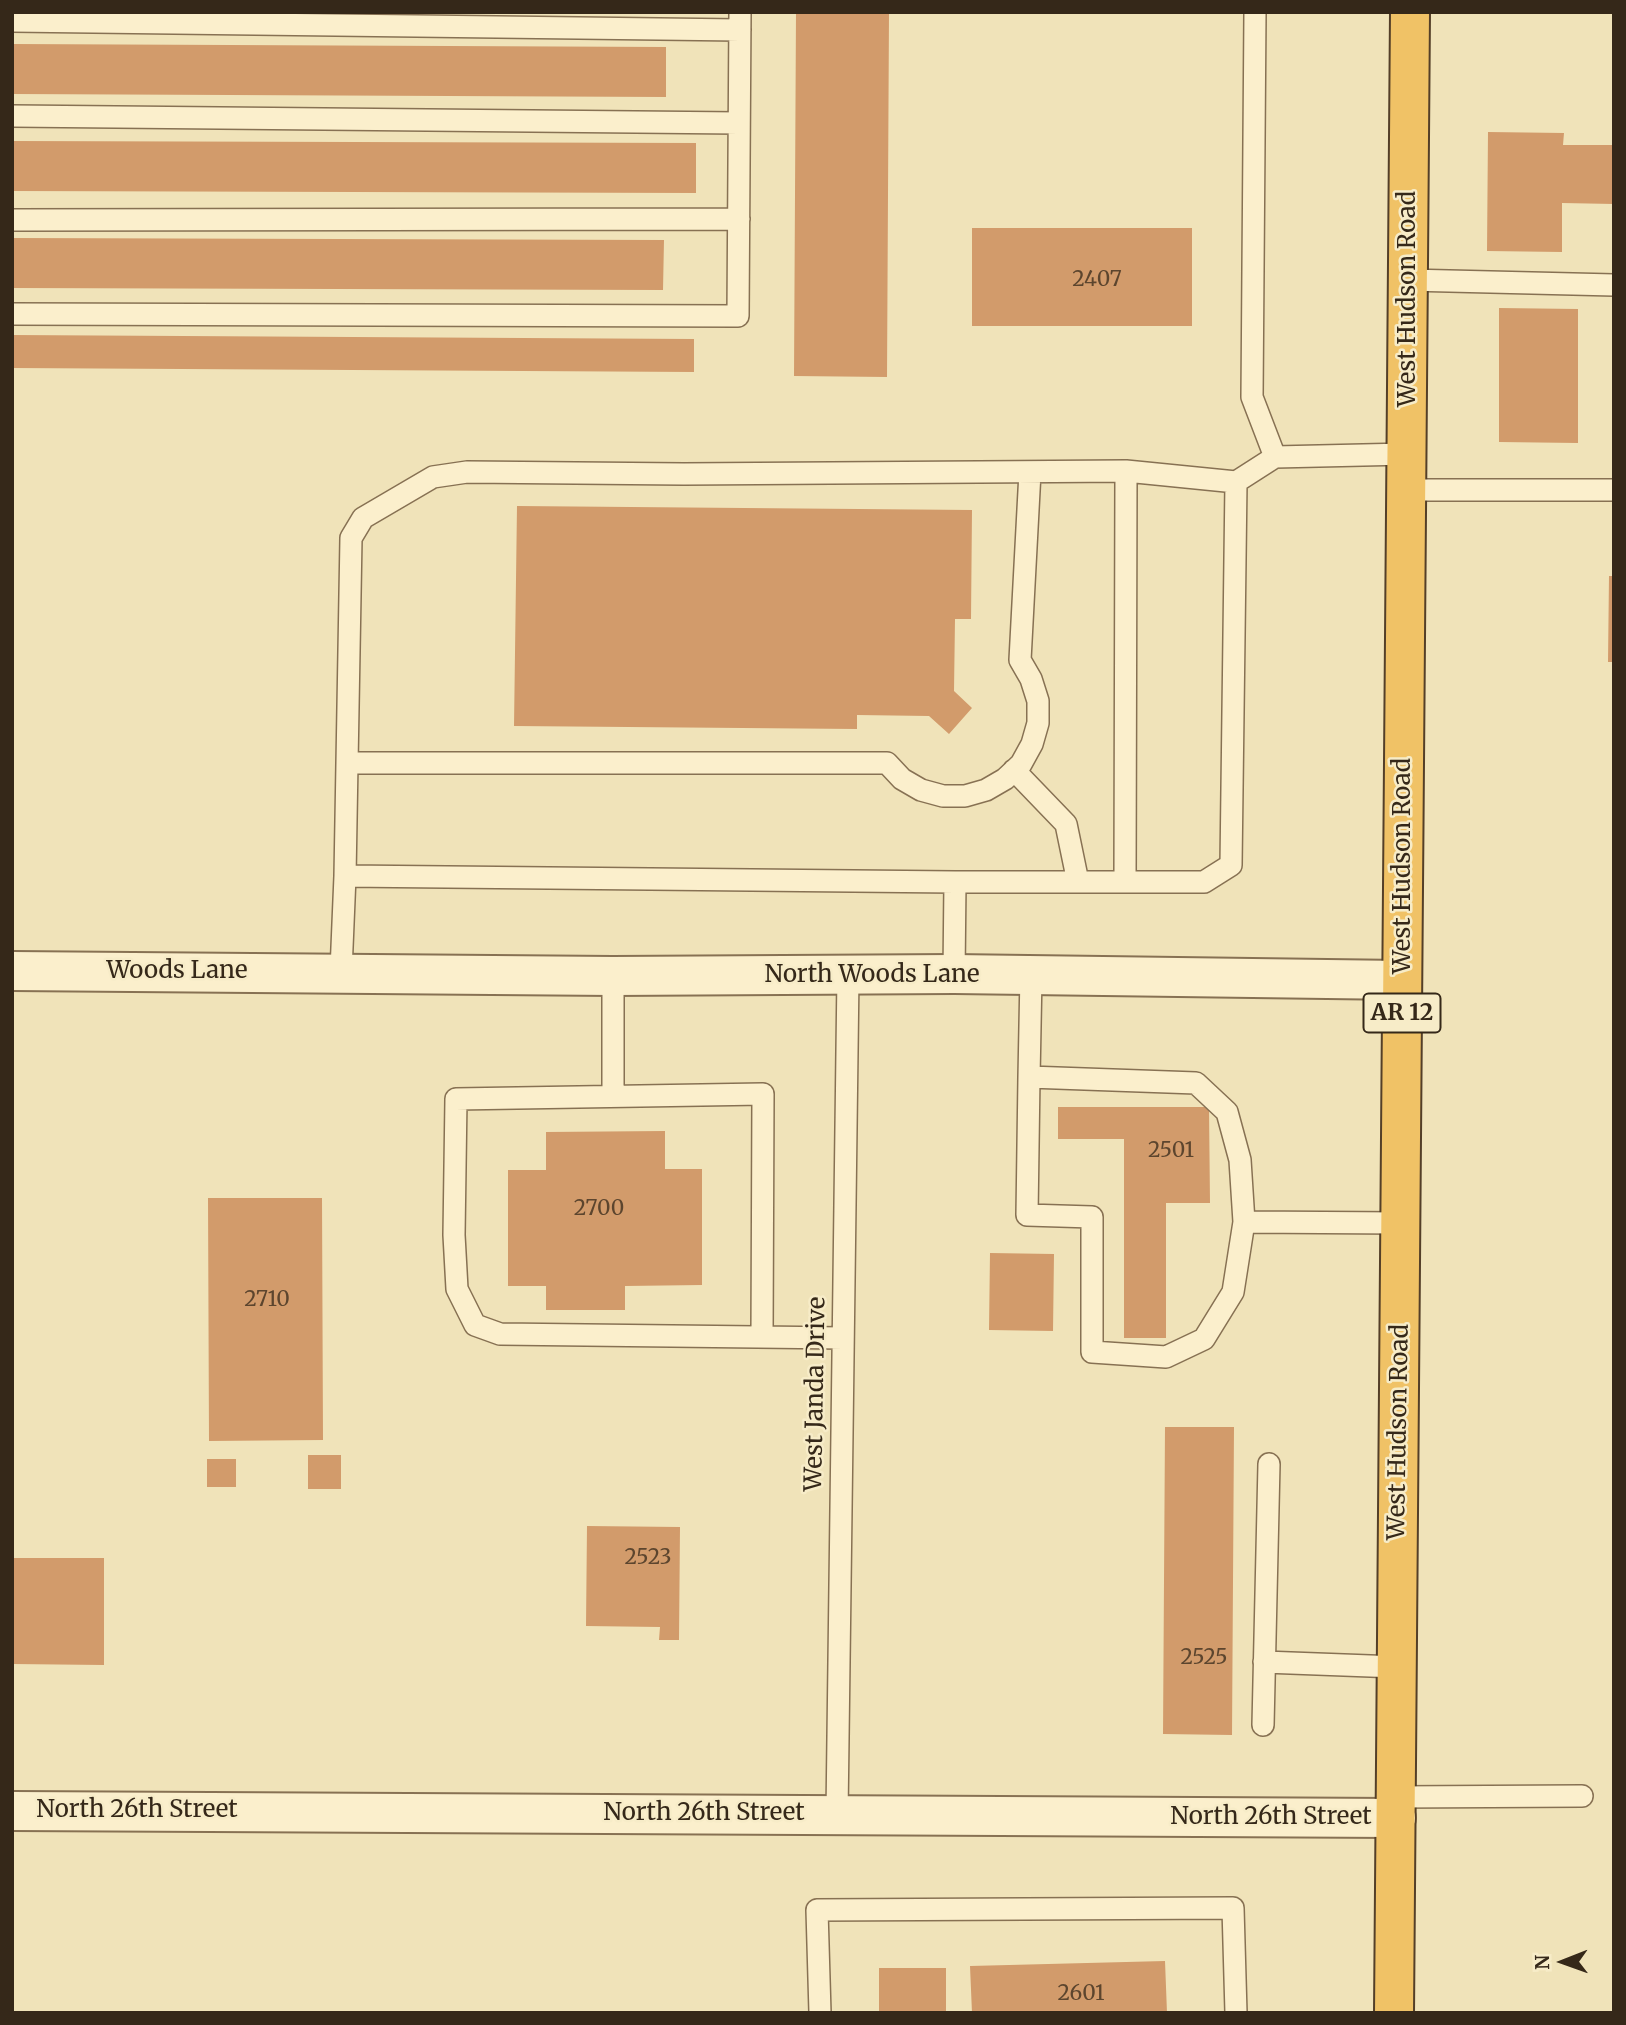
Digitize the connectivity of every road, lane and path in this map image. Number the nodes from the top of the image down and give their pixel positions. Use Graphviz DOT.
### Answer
graph roads {
  1 [pos="1255,12"];
  2 [pos="1410,12"];
  3 [pos="12,21"];
  4 [pos="740,21"];
  5 [pos="12,116"];
  6 [pos="739,123"];
  7 [pos="12,219"];
  8 [pos="739,219"];
  9 [pos="1408,280"];
  10 [pos="1614,285"];
  11 [pos="12,314"];
  12 [pos="1275,457"];
  13 [pos="1126,471"];
  14 [pos="1030,472"];
  15 [pos="1407,472"];
  16 [pos="1236,482"];
  17 [pos="1614,490"];
  18 [pos="348,763"];
  19 [pos="1014,770"];
  20 [pos="345,876"];
  21 [pos="1078,881"];
  22 [pos="1125,881"];
  23 [pos="955,882"];
  24 [pos="12,971"];
  25 [pos="341,971"];
  26 [pos="954,974"];
  27 [pos="848,975"];
  28 [pos="1031,975"];
  29 [pos="613,976"];
  30 [pos="1402,980"];
  31 [pos="1029,1077"];
  32 [pos="613,1096"];
  33 [pos="1244,1222"];
  34 [pos="1401,1223"];
  35 [pos="762,1336"];
  36 [pos="843,1338"];
  37 [pos="1269,1464"];
  38 [pos="1264,1662"];
  39 [pos="1397,1667"];
  40 [pos="1263,1725"];
  41 [pos="1582,1796"];
  42 [pos="1396,1808"];
  43 [pos="12,1811"];
  44 [pos="837,1814"];
  45 [pos="820,2013"];
  46 [pos="1236,2013"];
  47 [pos="1394,2013"];
  1 -- 12 [label="lane"];
  2 -- 9 [label="highway, West Hudson Road / AR 12"];
  3 -- 4 [label="lane"];
  4 -- 6 [label="lane"];
  5 -- 6 [label="lane"];
  6 -- 8 [label="lane"];
  7 -- 8 [label="lane"];
  8 -- 11 [label="lane"];
  9 -- 10 [label="lane"];
  9 -- 15 [label="highway, West Hudson Road / AR 12"];
  12 -- 15 [label="lane"];
  12 -- 16 [label="lane"];
  13 -- 14 [label="lane"];
  13 -- 16 [label="lane"];
  13 -- 22 [label="lane"];
  14 -- 18 [label="lane"];
  14 -- 19 [label="lane"];
  15 -- 17 [label="lane"];
  15 -- 30 [label="highway, West Hudson Road / AR 12"];
  16 -- 22 [label="lane"];
  18 -- 19 [label="lane"];
  18 -- 20 [label="lane"];
  19 -- 21 [label="lane"];
  20 -- 23 [label="lane"];
  20 -- 25 [label="lane"];
  21 -- 22 [label="lane"];
  21 -- 23 [label="lane"];
  23 -- 26 [label="lane"];
  24 -- 25 [label="street, Woods Lane"];
  25 -- 29 [label="street, North Woods Lane"];
  26 -- 27 [label="street, North Woods Lane"];
  26 -- 28 [label="street, North Woods Lane"];
  27 -- 29 [label="street, North Woods Lane"];
  27 -- 36 [label="lane, West Janda Drive"];
  28 -- 30 [label="street, North Woods Lane"];
  28 -- 31 [label="lane"];
  29 -- 32 [label="lane"];
  30 -- 34 [label="highway, West Hudson Road / AR 12"];
  31 -- 33 [label="lane"];
  31 -- 33 [label="lane"];
  32 -- 35 [label="lane"];
  32 -- 35 [label="lane"];
  33 -- 34 [label="lane"];
  34 -- 39 [label="highway, West Hudson Road / AR 12"];
  35 -- 36 [label="lane"];
  36 -- 44 [label="lane, West Janda Drive"];
  37 -- 38 [label="lane"];
  38 -- 39 [label="lane"];
  38 -- 40 [label="lane"];
  39 -- 42 [label="highway, West Hudson Road / AR 12"];
  41 -- 42 [label="lane"];
  42 -- 44 [label="street, North 26th Street"];
  42 -- 47 [label="highway, West Hudson Road / AR 12"];
  43 -- 44 [label="street, North 26th Street"];
  45 -- 46 [label="lane"];
}
